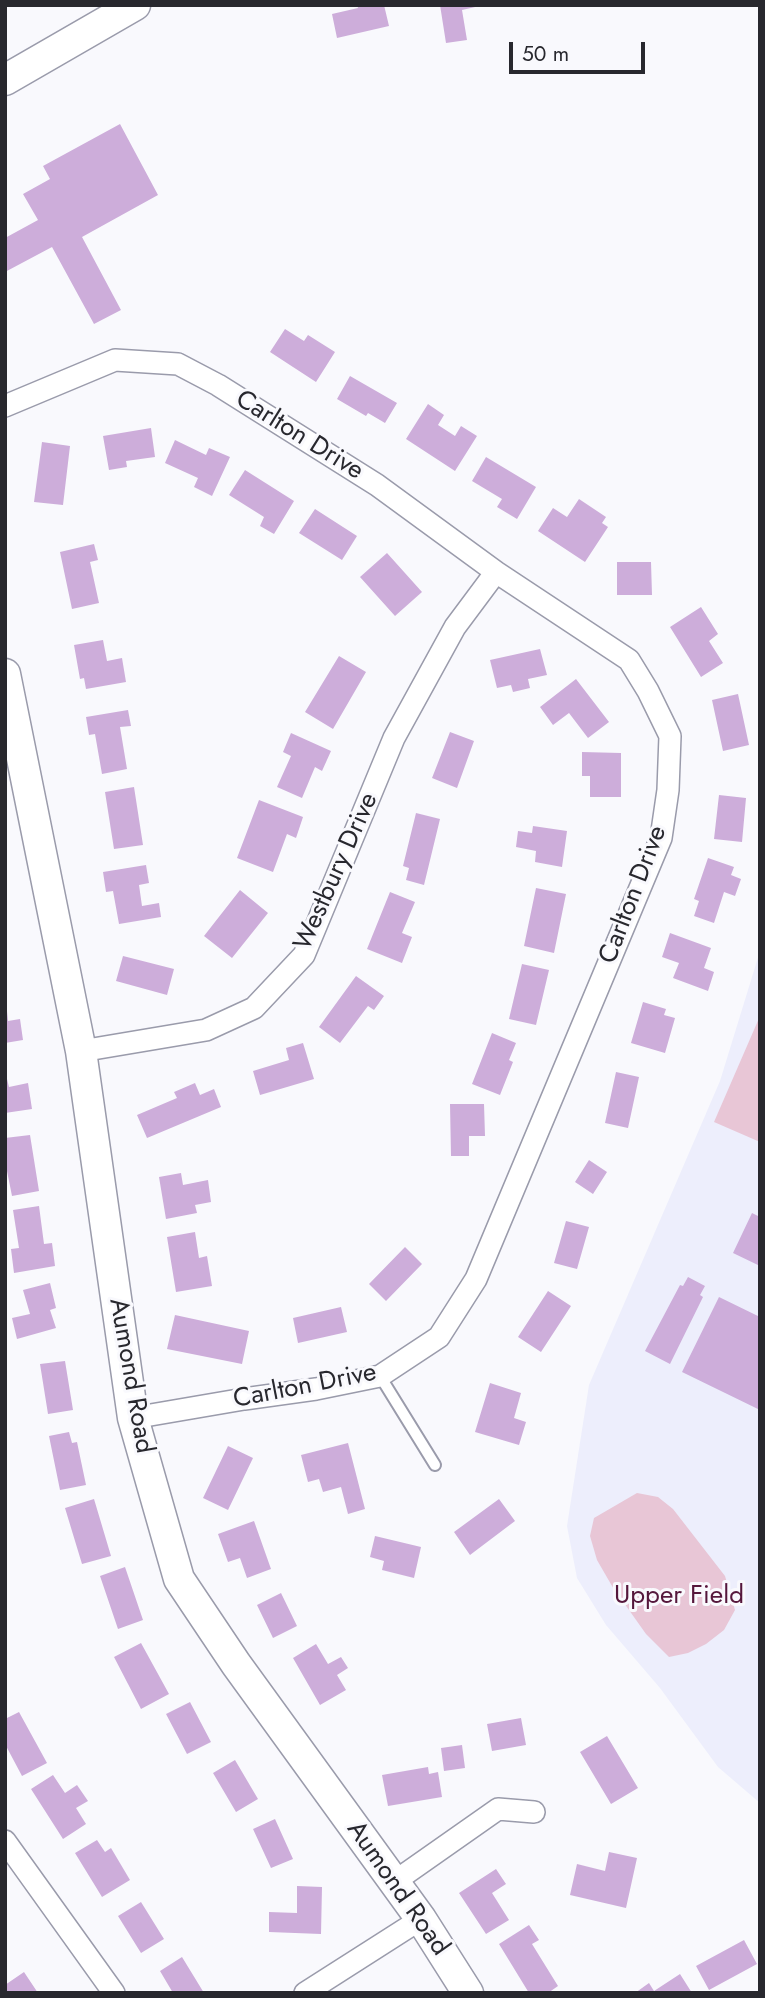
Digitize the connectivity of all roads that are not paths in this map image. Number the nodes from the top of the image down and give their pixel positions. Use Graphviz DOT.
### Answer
graph roads {
  1 [pos="135,5"];
  2 [pos="5,80"];
  3 [pos="5,406"];
  4 [pos="496,572"];
  5 [pos="5,674"];
  6 [pos="81,1051"];
  7 [pos="380,1376"];
  8 [pos="133,1418"];
  9 [pos="435,1465"];
  10 [pos="534,1812"];
  11 [pos="5,1841"];
  12 [pos="394,1882"];
  13 [pos="421,1919"];
  14 [pos="114,1993"];
  15 [pos="305,1993"];
  16 [pos="468,1993"];
  1 -- 2 [label="street"];
  3 -- 4 [label="street, Carlton Drive"];
  4 -- 6 [label="street, Westbury Drive"];
  4 -- 7 [label="street, Carlton Drive"];
  5 -- 6 [label="street, Aumond Road"];
  6 -- 8 [label="street, Aumond Road"];
  7 -- 8 [label="street, Carlton Drive"];
  7 -- 9 [label="lane"];
  8 -- 12 [label="street, Aumond Road"];
  10 -- 12 [label="street"];
  11 -- 14 [label="street"];
  12 -- 13 [label="street, Aumond Road"];
  13 -- 15 [label="street"];
  13 -- 16 [label="street, Aumond Road"];
}
